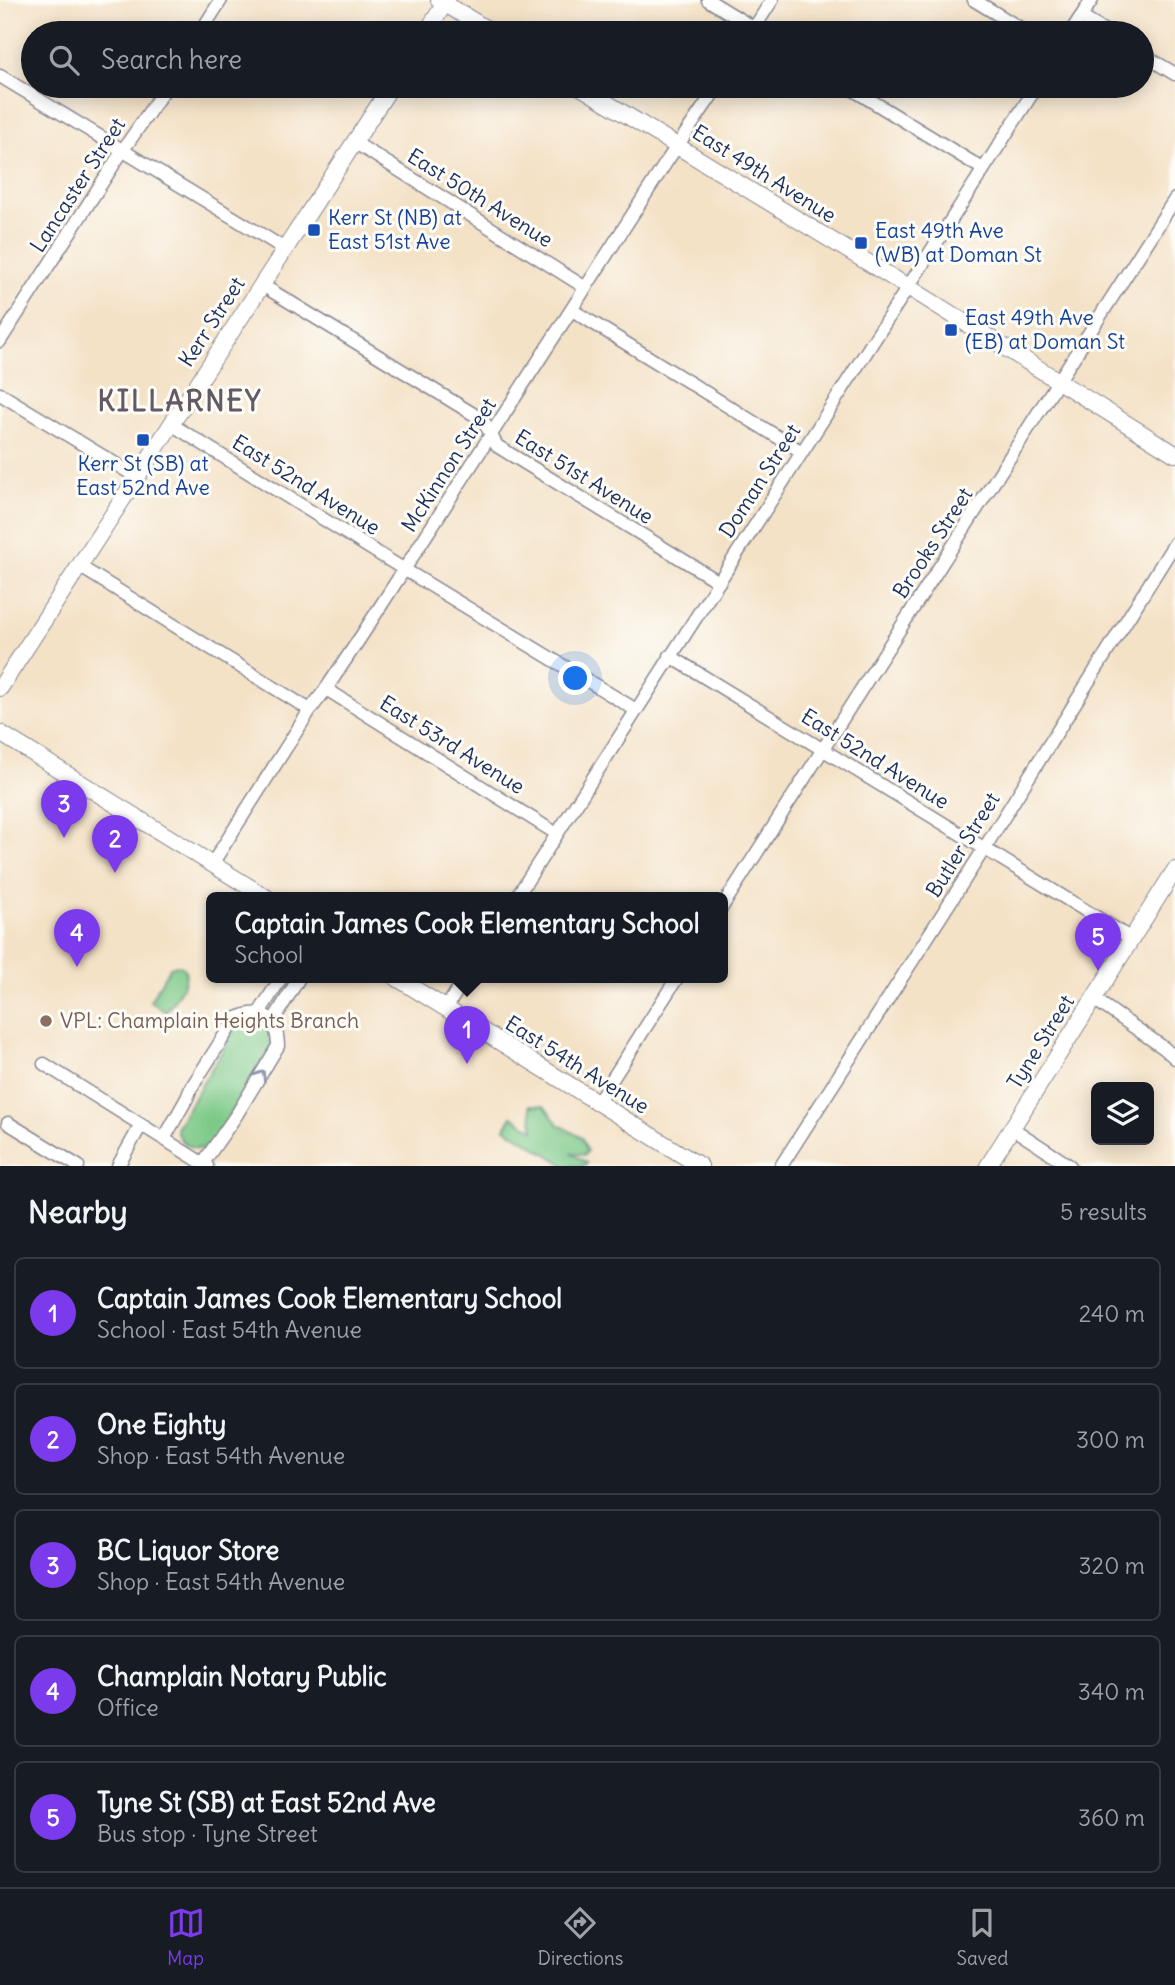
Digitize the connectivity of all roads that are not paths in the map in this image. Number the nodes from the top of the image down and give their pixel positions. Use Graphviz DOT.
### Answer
graph roads {
  1 [pos="221,0"];
  2 [pos="708,0"];
  3 [pos="772,0"];
  4 [pos="974,0"];
  5 [pos="1092,0"];
  6 [pos="444,1"];
  7 [pos="1081,17"];
  8 [pos="208,21"];
  9 [pos="433,21"];
  10 [pos="475,21"];
  11 [pos="739,21"];
  12 [pos="761,21"];
  13 [pos="1008,21"];
  14 [pos="1078,21"];
  15 [pos="1088,21"];
  16 [pos="1154,61"];
  17 [pos="1175,74"];
  18 [pos="0,76"];
  19 [pos="21,89"];
  20 [pos="37,98"];
  21 [pos="159,98"];
  22 [pos="383,98"];
  23 [pos="599,98"];
  24 [pos="710,98"];
  25 [pos="867,98"];
  26 [pos="1029,98"];
  27 [pos="354,142"];
  28 [pos="678,145"];
  29 [pos="123,150"];
  30 [pos="983,169"];
  31 [pos="1175,199"];
  32 [pos="285,249"];
  33 [pos="261,285"];
  34 [pos="908,287"];
  35 [pos="586,288"];
  36 [pos="572,310"];
  37 [pos="0,341"];
  38 [pos="1059,382"];
  39 [pos="0,394"];
  40 [pos="171,424"];
  41 [pos="491,434"];
  42 [pos="802,452"];
  43 [pos="1175,454"];
  44 [pos="137,477"];
  45 [pos="1175,542"];
  46 [pos="79,566"];
  47 [pos="405,569"];
  48 [pos="719,582"];
  49 [pos="670,656"];
  50 [pos="0,688"];
  51 [pos="326,690"];
  52 [pos="310,710"];
  53 [pos="636,710"];
  54 [pos="0,733"];
  55 [pos="823,749"];
  56 [pos="557,834"];
  57 [pos="984,849"];
  58 [pos="212,864"];
  59 [pos="1175,870"];
  60 [pos="257,892"];
  61 [pos="520,892"];
  62 [pos="728,899"];
  63 [pos="1132,939"];
  64 [pos="278,983"];
  65 [pos="296,983"];
  66 [pos="405,983"];
  67 [pos="462,983"];
  68 [pos="674,983"];
  69 [pos="1094,999"];
  70 [pos="446,1008"];
  71 [pos="259,1013"];
  72 [pos="273,1021"];
  73 [pos="1175,1058"];
  74 [pos="44,1064"];
  75 [pos="597,1103"];
  76 [pos="8,1123"];
  77 [pos="142,1125"];
  78 [pos="1012,1128"];
  79 [pos="164,1139"];
  80 [pos="205,1165"];
  81 [pos="78,1166"];
  82 [pos="118,1166"];
  83 [pos="700,1166"];
  84 [pos="781,1166"];
  85 [pos="988,1166"];
  86 [pos="1070,1166"];
  1 -- 8 [label="street"];
  2 -- 11 [label="street"];
  3 -- 12 [label="street"];
  4 -- 13 [label="street"];
  5 -- 7 [label="street"];
  6 -- 9 [label="street"];
  6 -- 10 [label="street"];
  7 -- 14 [label="street"];
  7 -- 15 [label="street"];
  16 -- 17 [label="street"];
  18 -- 19 [label="street"];
  20 -- 29 [label="street"];
  21 -- 29 [label="street, Lancaster Street"];
  22 -- 27 [label="street, Kerr Street"];
  23 -- 28 [label="street, East 49th Avenue"];
  24 -- 28 [label="street, McKinnon Street"];
  25 -- 30 [label="street"];
  26 -- 30 [label="street, Doman Street"];
  27 -- 32 [label="street, Kerr Street"];
  27 -- 35 [label="street, East 50th Avenue"];
  28 -- 34 [label="street, East 49th Avenue"];
  28 -- 35 [label="street, McKinnon Street"];
  29 -- 32 [label="street"];
  29 -- 37 [label="street, Lancaster Street"];
  30 -- 34 [label="street, Doman Street"];
  31 -- 38 [label="street, Brooks Street"];
  32 -- 33 [label="street, Kerr Street"];
  33 -- 40 [label="street, Kerr Street"];
  33 -- 41 [label="street, East 51st Avenue"];
  34 -- 38 [label="street, East 49th Avenue"];
  34 -- 42 [label="street, Doman Street"];
  35 -- 36 [label="street, McKinnon Street"];
  36 -- 41 [label="street, McKinnon Street"];
  36 -- 42 [label="street"];
  38 -- 43 [label="street, East 49th Avenue"];
  38 -- 55 [label="street, Brooks Street"];
  39 -- 44 [label="street"];
  40 -- 44 [label="street, Kerr Street"];
  40 -- 47 [label="street, East 52nd Avenue"];
  41 -- 47 [label="street, McKinnon Street"];
  41 -- 48 [label="street, East 51st Avenue"];
  42 -- 48 [label="street, Doman Street"];
  44 -- 46 [label="street, Kerr Street"];
  45 -- 57 [label="street, Butler Street"];
  46 -- 50 [label="street, Kerr Street"];
  46 -- 52 [label="street"];
  47 -- 51 [label="street, McKinnon Street"];
  47 -- 53 [label="street, East 52nd Avenue"];
  48 -- 49 [label="street, Doman Street"];
  49 -- 53 [label="street, Doman Street"];
  49 -- 55 [label="street, East 52nd Avenue"];
  51 -- 52 [label="street, McKinnon Street"];
  51 -- 56 [label="street, East 53rd Avenue"];
  52 -- 58 [label="street, McKinnon Street"];
  53 -- 56 [label="street, Doman Street"];
  54 -- 58 [label="street"];
  55 -- 57 [label="street, East 52nd Avenue"];
  55 -- 62 [label="street, Brooks Street"];
  56 -- 61 [label="street, Doman Street"];
  57 -- 63 [label="street, East 52nd Avenue"];
  57 -- 84 [label="street, Butler Street"];
  58 -- 60 [label="street"];
  59 -- 63 [label="street, Tyne Street"];
  63 -- 69 [label="street, Tyne Street"];
  64 -- 71 [label="street"];
  65 -- 72 [label="street"];
  66 -- 70 [label="street, East 54th Avenue"];
  67 -- 70 [label="street"];
  68 -- 75 [label="street"];
  69 -- 73 [label="street"];
  69 -- 78 [label="street, Tyne Street"];
  70 -- 75 [label="street, East 54th Avenue"];
  71 -- 72 [label="street"];
  71 -- 79 [label="street"];
  80 -- 72 [label="street, one-way"];
  74 -- 77 [label="street"];
  75 -- 83 [label="street, East 54th Avenue"];
  76 -- 81 [label="street"];
  77 -- 79 [label="street"];
  77 -- 82 [label="street"];
  78 -- 85 [label="street, Tyne Street"];
  78 -- 86 [label="street"];
  79 -- 80 [label="street"];
}
